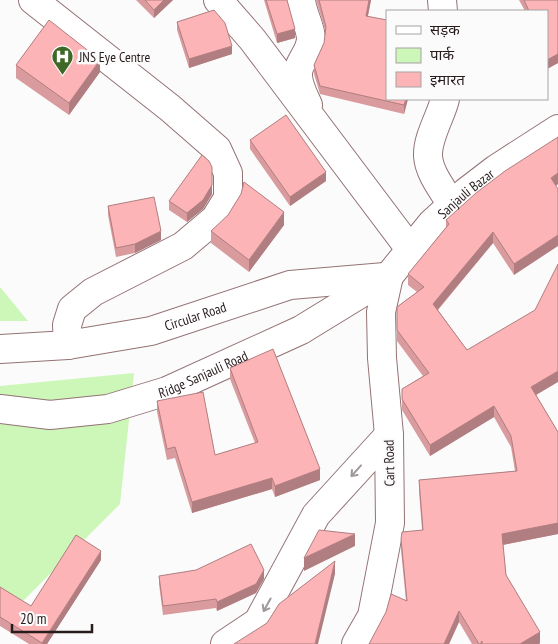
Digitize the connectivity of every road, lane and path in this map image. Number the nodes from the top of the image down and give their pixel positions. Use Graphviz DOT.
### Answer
graph roads {
  1 [pos="33,0"];
  2 [pos="218,0"];
  3 [pos="301,0"];
  4 [pos="445,100"];
  5 [pos="318,127"];
  6 [pos="558,129"];
  7 [pos="452,205"];
  8 [pos="410,249"];
  9 [pos="389,276"];
  10 [pos="68,345"];
  11 [pos="0,349"];
  12 [pos="0,409"];
  13 [pos="389,435"];
  14 [pos="225,644"];
  15 [pos="356,644"];
  1 -- 10 [label="street"];
  2 -- 5 [label="street"];
  3 -- 5 [label="street"];
  4 -- 7 [label="street"];
  5 -- 8 [label="street"];
  6 -- 7 [label="street, Sanjauli Bazar"];
  7 -- 8 [label="street, Sanjauli Bazar"];
  8 -- 9 [label="street, Sanjauli Bazar"];
  9 -- 10 [label="street, Circular Road"];
  9 -- 12 [label="street, Ridge Sanjauli Road"];
  9 -- 13 [label="street, Cart Road"];
  10 -- 11 [label="street, Circular Road"];
  13 -- 14 [label="street, one-way"];
  13 -- 15 [label="street, Cart Road"];
}
